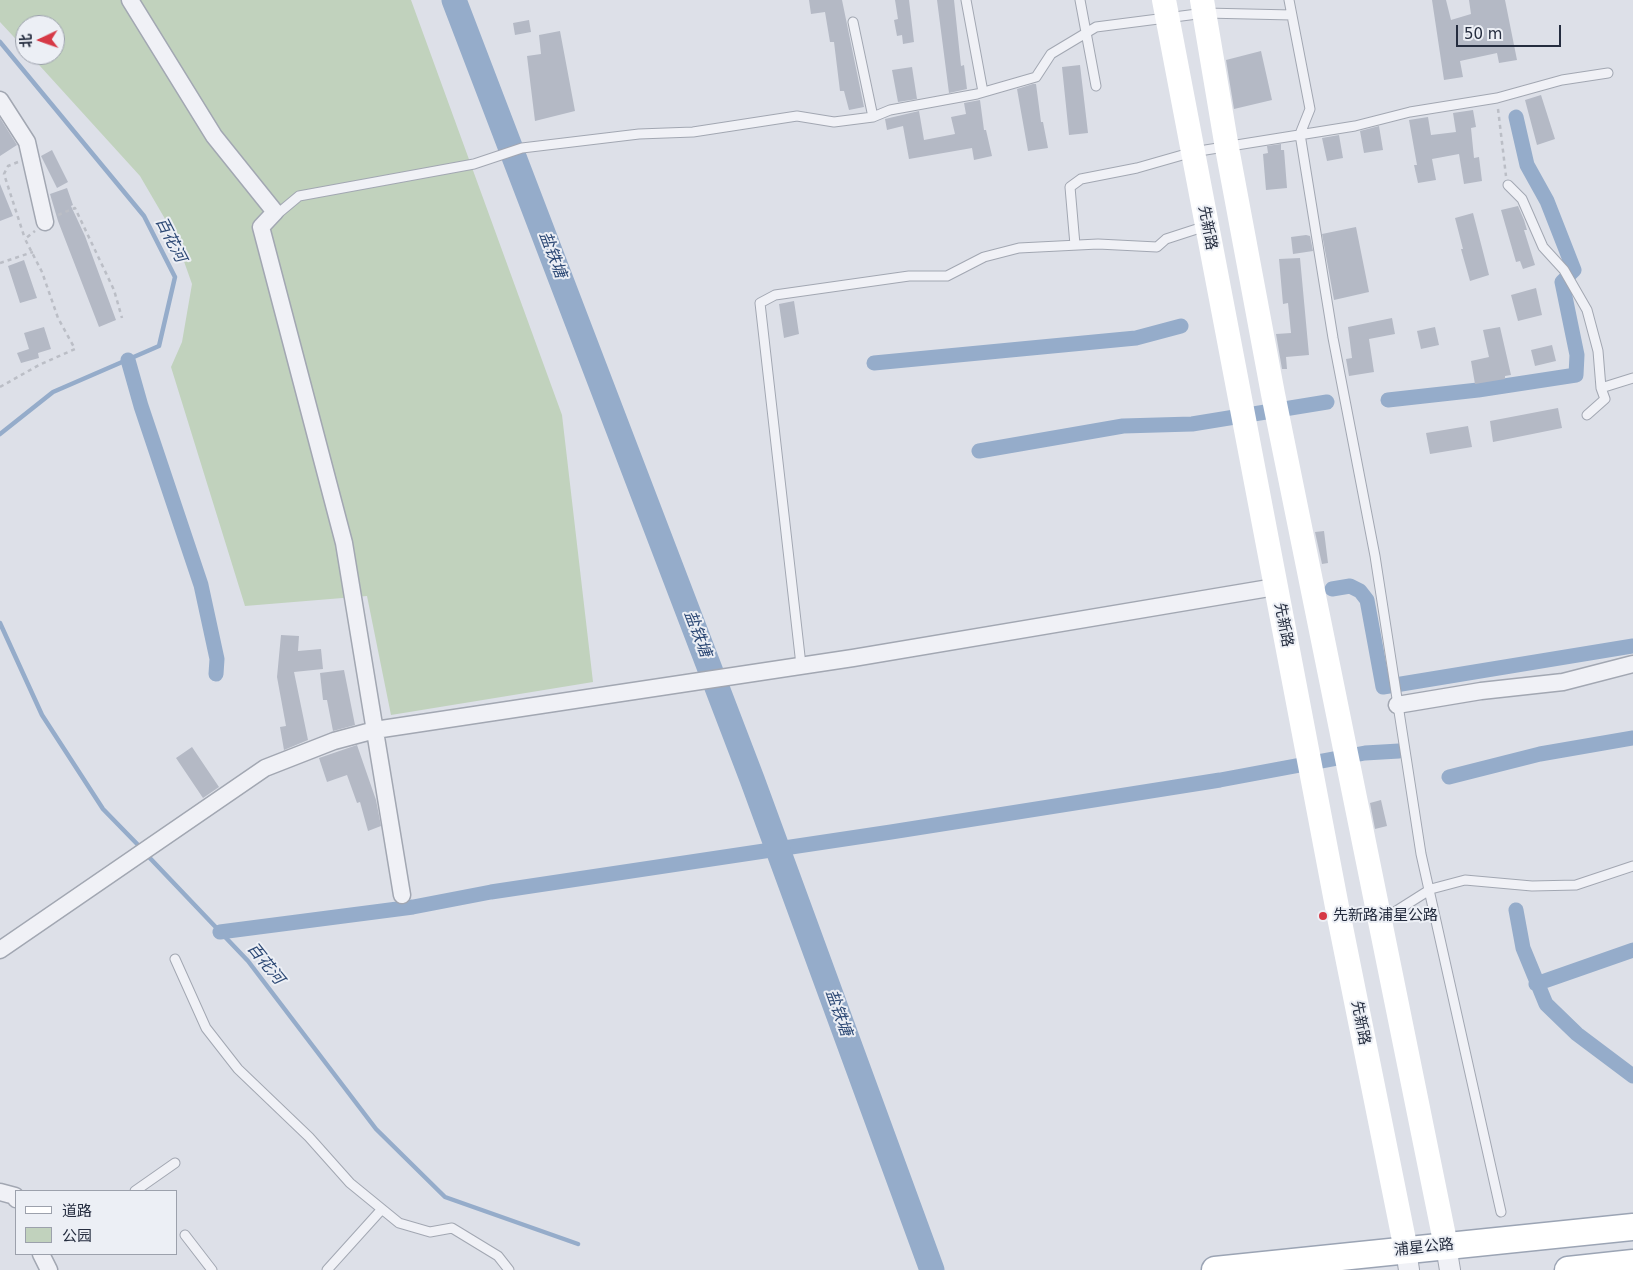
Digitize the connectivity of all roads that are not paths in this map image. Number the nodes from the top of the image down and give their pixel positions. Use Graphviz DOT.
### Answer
graph roads {
  1 [pos="130,0"];
  2 [pos="966,0"];
  3 [pos="1080,0"];
  4 [pos="1289,0"];
  5 [pos="1203,7"];
  6 [pos="1166,9"];
  7 [pos="1292,15"];
  8 [pos="853,22"];
  9 [pos="1085,33"];
  10 [pos="1608,73"];
  11 [pos="1096,86"];
  12 [pos="983,92"];
  13 [pos="0,100"];
  14 [pos="873,117"];
  15 [pos="1300,134"];
  16 [pos="1227,148"];
  17 [pos="1193,152"];
  18 [pos="1508,185"];
  19 [pos="45,222"];
  20 [pos="1207,225"];
  21 [pos="261,227"];
  22 [pos="1075,245"];
  23 [pos="1633,378"];
  24 [pos="1600,388"];
  25 [pos="1587,414"];
  26 [pos="1275,587"];
  27 [pos="1633,664"];
  28 [pos="801,665"];
  29 [pos="1397,704"];
  30 [pos="375,730"];
  31 [pos="1633,866"];
  32 [pos="1431,889"];
  33 [pos="402,894"];
  34 [pos="1380,921"];
  35 [pos="0,950"];
  36 [pos="175,959"];
  37 [pos="175,1162"];
  38 [pos="135,1190"];
  39 [pos="0,1192"];
  40 [pos="15,1198"];
  41 [pos="382,1209"];
  42 [pos="1501,1212"];
  43 [pos="1633,1227"];
  44 [pos="185,1235"];
  45 [pos="42,1255"];
  46 [pos="1448,1258"];
  47 [pos="1408,1260"];
  48 [pos="1633,1263"];
  49 [pos="49,1270"];
  50 [pos="212,1270"];
  51 [pos="326,1270"];
  52 [pos="509,1270"];
  53 [pos="1215,1270"];
  54 [pos="1568,1270"];
  1 -- 21 [label="street"];
  2 -- 12 [label="lane"];
  3 -- 9 [label="lane"];
  4 -- 7 [label="lane"];
  5 -- 6 [label="lane"];
  5 -- 7 [label="lane"];
  5 -- 16 [label="main road"];
  6 -- 9 [label="lane"];
  6 -- 17 [label="main road, 先新路"];
  7 -- 15 [label="lane"];
  8 -- 14 [label="lane"];
  9 -- 11 [label="lane"];
  9 -- 12 [label="lane"];
  10 -- 15 [label="lane"];
  12 -- 14 [label="lane"];
  13 -- 19 [label="street"];
  14 -- 21 [label="lane"];
  15 -- 16 [label="lane"];
  15 -- 29 [label="lane"];
  16 -- 17 [label="lane"];
  16 -- 34 [label="main road"];
  17 -- 20 [label="main road, 先新路"];
  17 -- 22 [label="lane"];
  18 -- 24 [label="lane"];
  20 -- 22 [label="lane"];
  20 -- 26 [label="main road, 先新路"];
  21 -- 30 [label="street"];
  22 -- 28 [label="lane"];
  23 -- 24 [label="lane"];
  24 -- 25 [label="lane"];
  26 -- 28 [label="street"];
  26 -- 47 [label="main road, 先新路"];
  27 -- 29 [label="street"];
  28 -- 30 [label="street"];
  29 -- 32 [label="lane"];
  30 -- 33 [label="street"];
  30 -- 35 [label="street"];
  31 -- 32 [label="lane"];
  32 -- 34 [label="lane"];
  32 -- 42 [label="lane"];
  34 -- 46 [label="main road"];
  36 -- 41 [label="lane"];
  37 -- 38 [label="lane"];
  39 -- 40 [label="street"];
  41 -- 51 [label="lane"];
  41 -- 52 [label="lane"];
  43 -- 46 [label="main road, 浦星公路"];
  44 -- 50 [label="lane"];
  45 -- 49 [label="street"];
  46 -- 47 [label="main road, 浦星公路"];
  47 -- 53 [label="main road, 浦星公路"];
  48 -- 54 [label="main road"];
}
